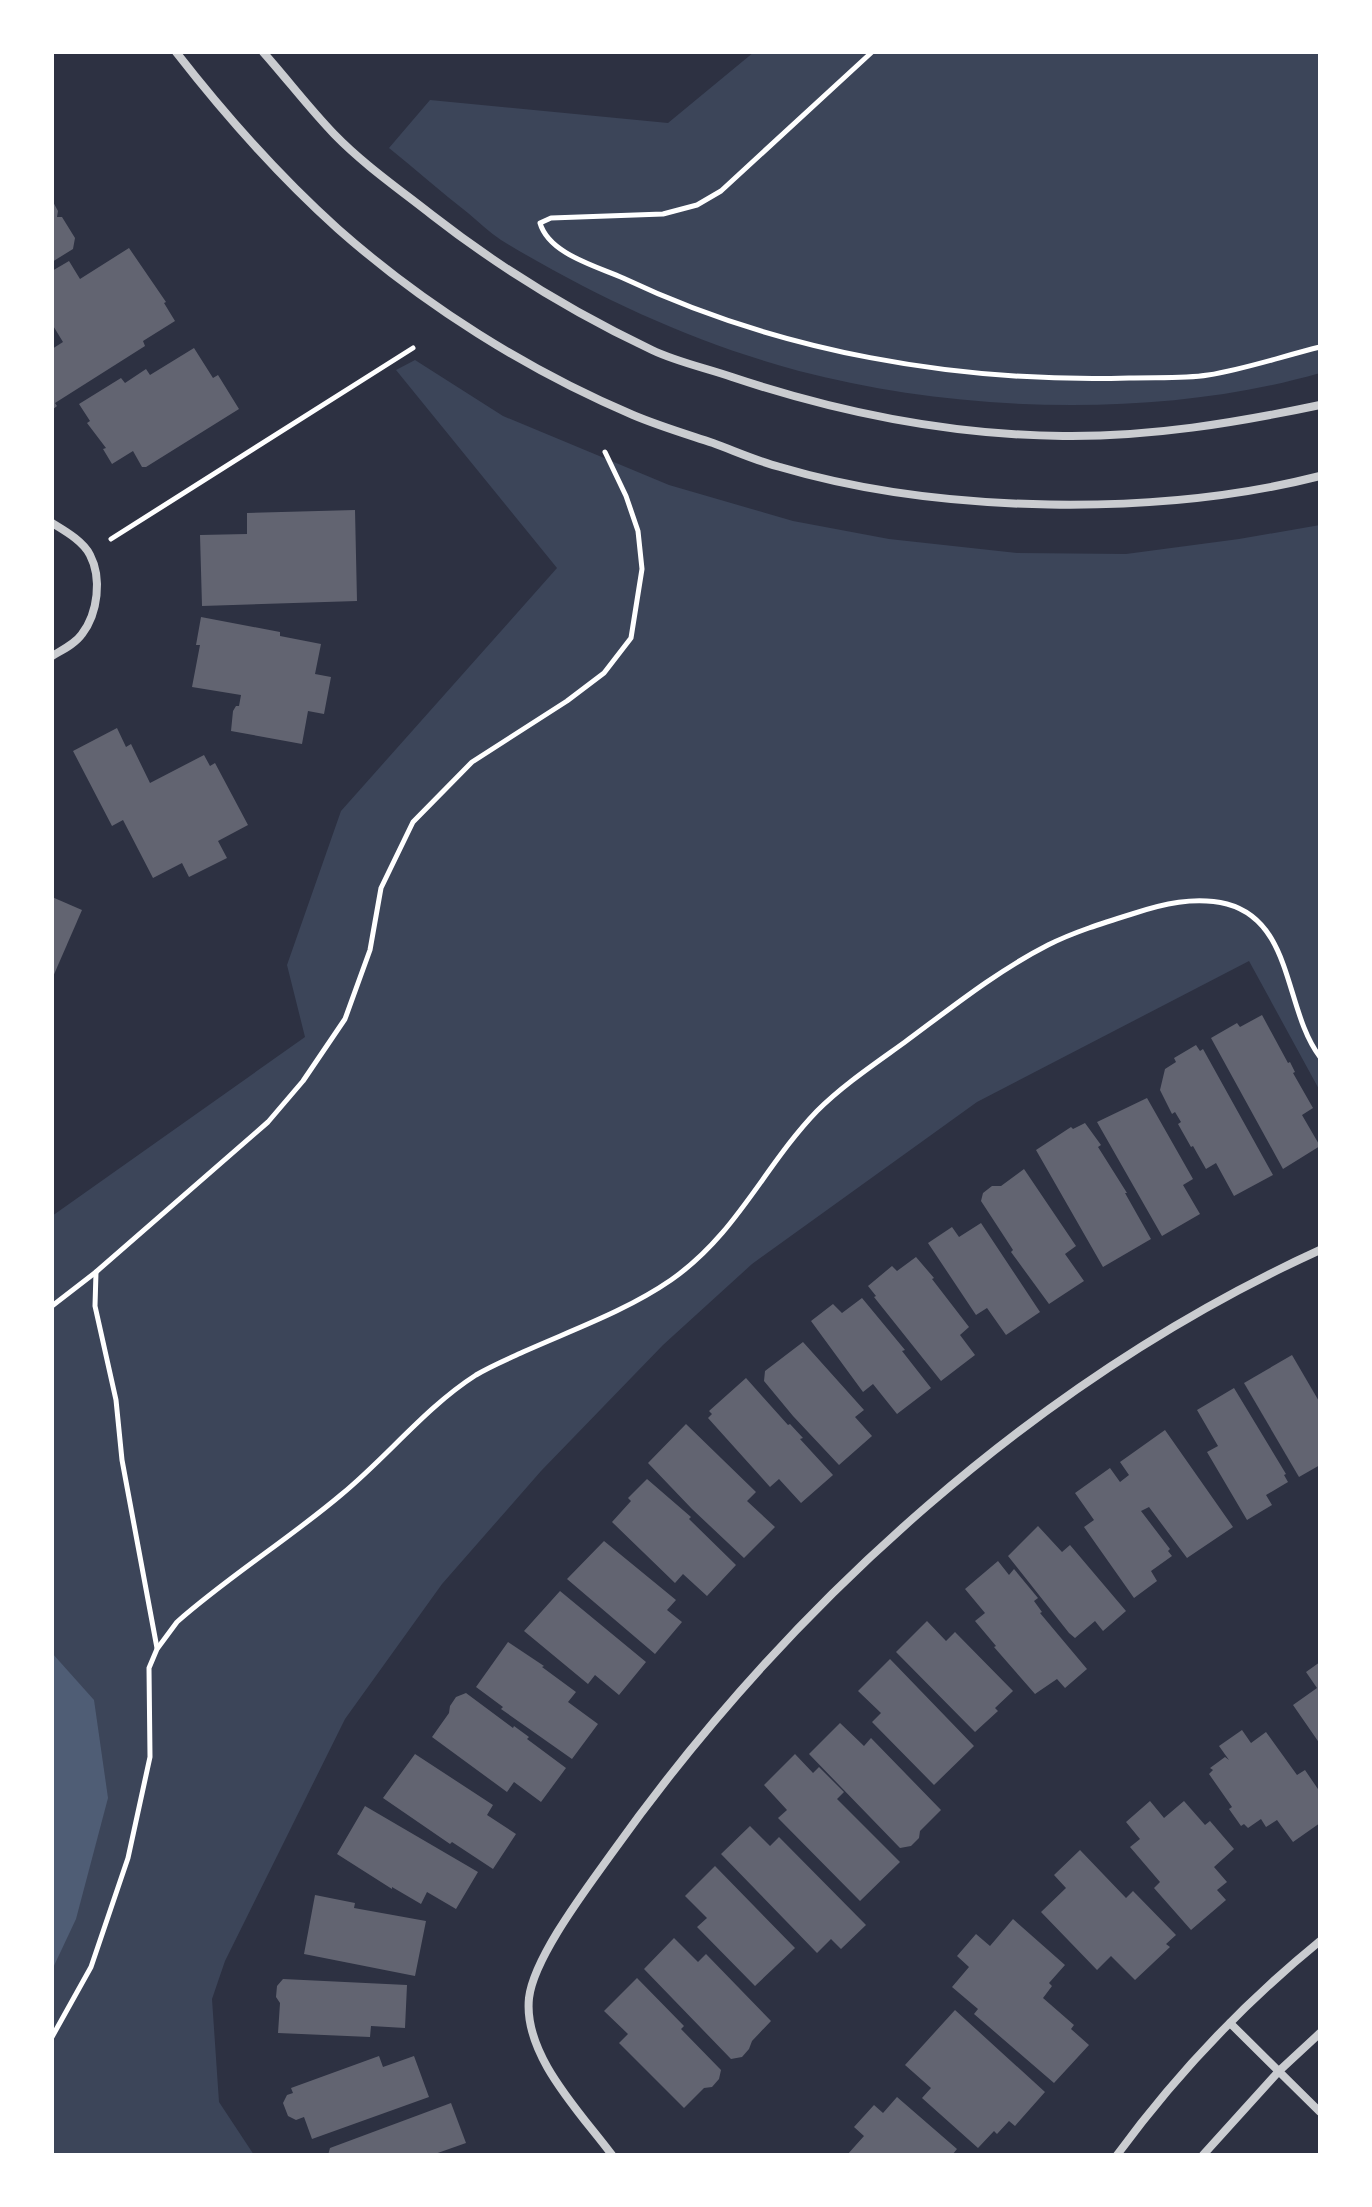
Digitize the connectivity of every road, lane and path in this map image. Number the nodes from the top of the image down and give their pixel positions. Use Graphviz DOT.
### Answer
graph roads {
  1 [pos="176,52"];
  2 [pos="263,52"];
  3 [pos="872,52"];
  4 [pos="1320,347"];
  5 [pos="413,348"];
  6 [pos="1320,405"];
  7 [pos="605,452"];
  8 [pos="1320,476"];
  9 [pos="52,523"];
  10 [pos="90,553"];
  11 [pos="52,656"];
  12 [pos="1320,1057"];
  13 [pos="1320,1250"];
  14 [pos="96,1272"];
  15 [pos="52,1306"];
  16 [pos="157,1649"];
  17 [pos="1320,1941"];
  18 [pos="1230,2023"];
  19 [pos="1320,2033"];
  20 [pos="52,2037"];
  21 [pos="1279,2071"];
  22 [pos="1320,2112"];
  23 [pos="612,2155"];
  24 [pos="1117,2155"];
  25 [pos="1203,2155"];
  1 -- 8 [label="street"];
  2 -- 6 [label="street"];
  3 -- 4 [label="path"];
  5 -- 10 [label="path"];
  7 -- 14 [label="path"];
  9 -- 10 [label="street"];
  10 -- 11 [label="street"];
  12 -- 16 [label="path"];
  13 -- 23 [label="street"];
  14 -- 15 [label="path"];
  14 -- 16 [label="path"];
  16 -- 20 [label="path"];
  17 -- 18 [label="street"];
  18 -- 21 [label="street"];
  18 -- 24 [label="street"];
  19 -- 21 [label="street"];
  21 -- 22 [label="street"];
  21 -- 25 [label="street"];
}
